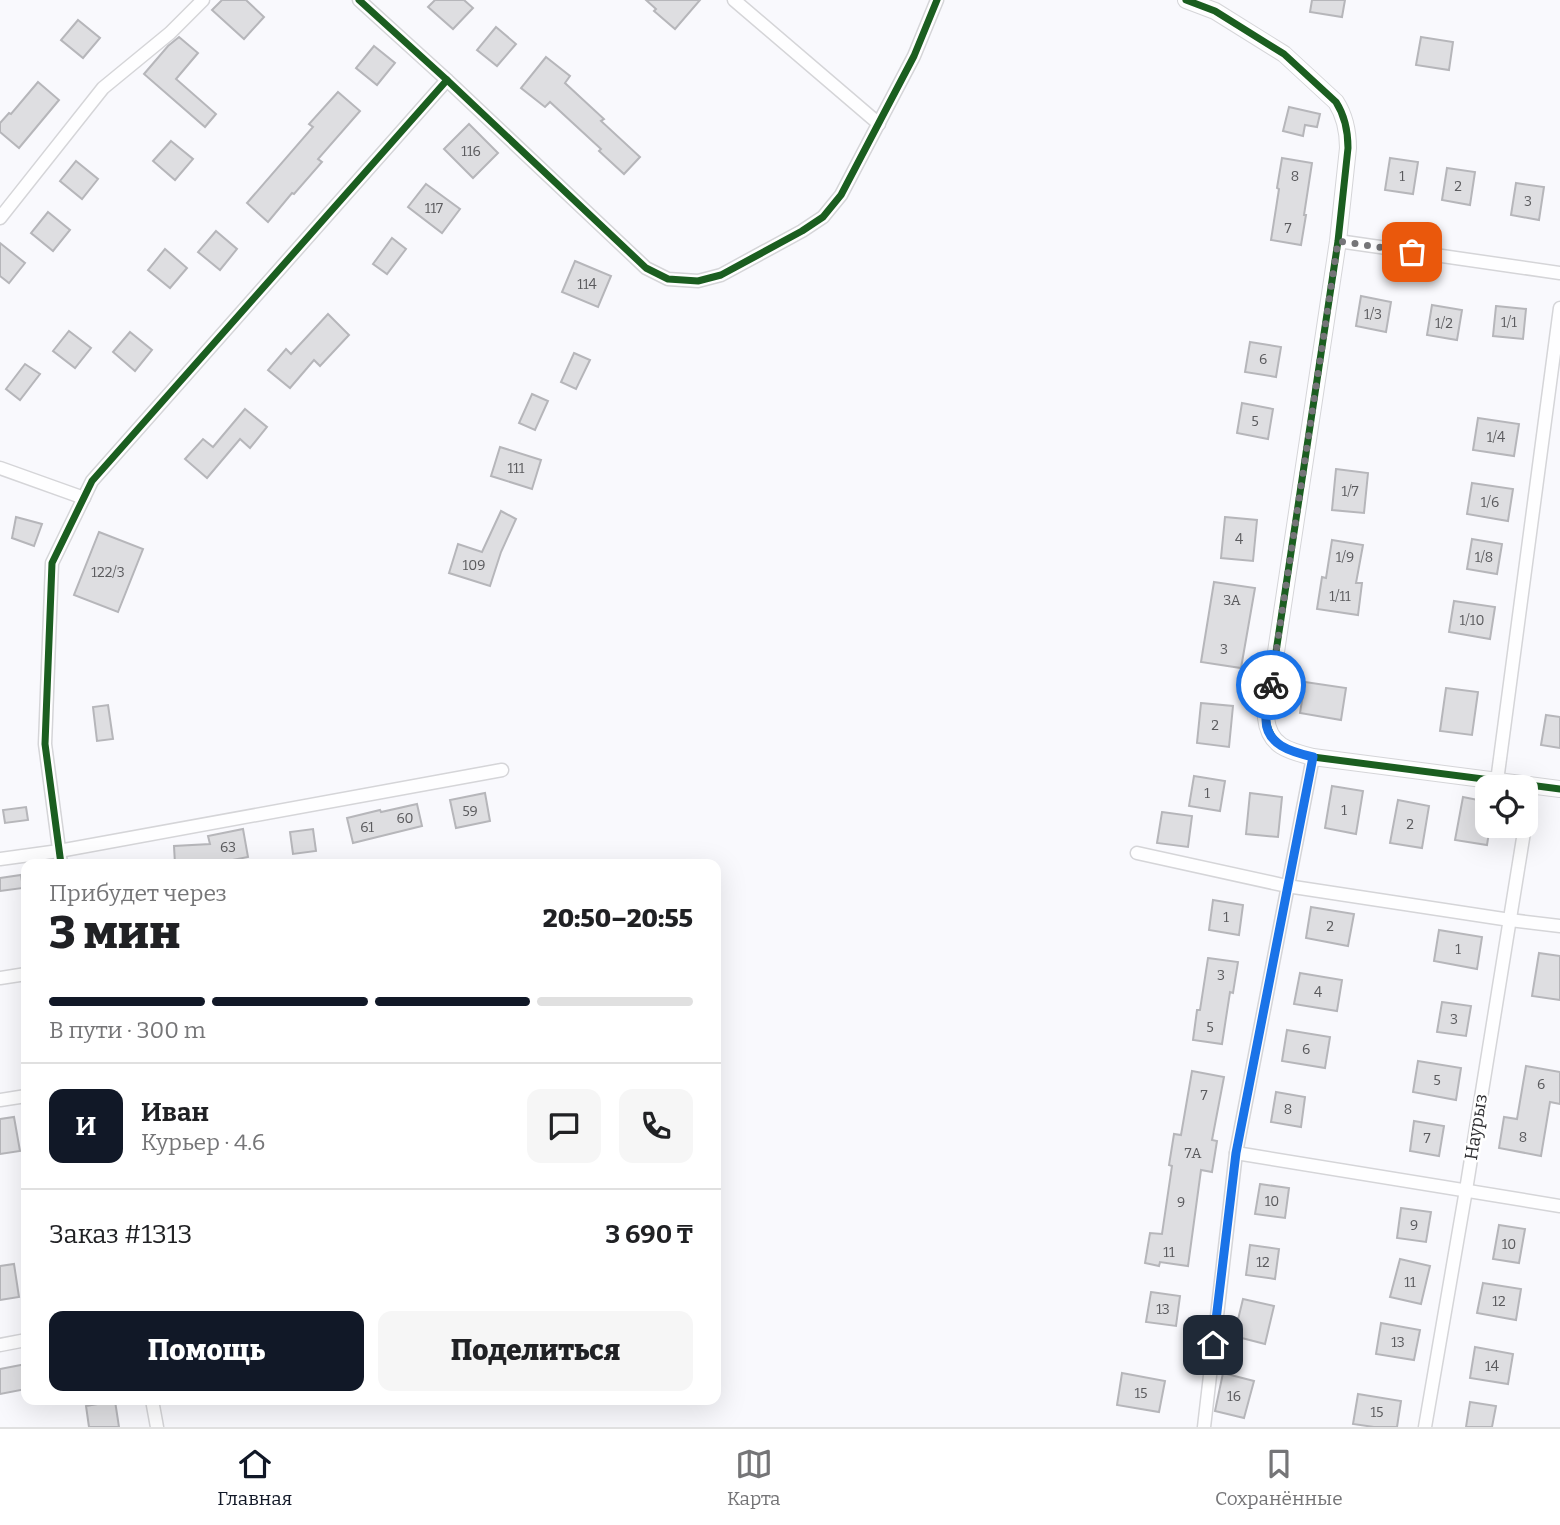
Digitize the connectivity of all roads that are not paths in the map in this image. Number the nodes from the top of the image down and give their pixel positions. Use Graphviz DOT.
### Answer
graph roads {
  1 [pos="202,0"];
  2 [pos="359,0"];
  3 [pos="734,0"];
  4 [pos="937,0"];
  5 [pos="1186,0"];
  6 [pos="447,80"];
  7 [pos="878,124"];
  8 [pos="0,218"];
  9 [pos="1338,241"];
  10 [pos="1560,273"];
  11 [pos="1560,308"];
  12 [pos="0,468"];
  13 [pos="84,498"];
  14 [pos="1313,757"];
  15 [pos="502,770"];
  16 [pos="1498,775"];
  17 [pos="1475,778"];
  18 [pos="1538,786"];
  19 [pos="1560,789"];
  20 [pos="1524,838"];
  21 [pos="60,851"];
  22 [pos="1137,853"];
  23 [pos="0,859"];
  24 [pos="61,859"];
  25 [pos="1287,886"];
  26 [pos="1510,920"];
  27 [pos="1560,926"];
  28 [pos="21,975"];
  29 [pos="0,978"];
  30 [pos="21,1097"];
  31 [pos="0,1100"];
  32 [pos="1236,1153"];
  33 [pos="1466,1190"];
  34 [pos="1560,1206"];
  35 [pos="21,1341"];
  36 [pos="0,1345"];
  37 [pos="153,1405"];
  38 [pos="157,1427"];
  39 [pos="1204,1427"];
  40 [pos="1425,1427"];
  1 -- 8 [label="street"];
  2 -- 6 [label="street"];
  3 -- 7 [label="street"];
  4 -- 7 [label="street"];
  5 -- 9 [label="street"];
  6 -- 7 [label="street"];
  6 -- 13 [label="street"];
  9 -- 10 [label="street"];
  9 -- 14 [label="street"];
  11 -- 16 [label="street"];
  12 -- 13 [label="street"];
  13 -- 21 [label="street"];
  14 -- 17 [label="street"];
  14 -- 25 [label="street"];
  15 -- 21 [label="street"];
  18 -- 19 [label="street"];
  20 -- 26 [label="street, Наурыз"];
  21 -- 23 [label="street"];
  21 -- 24 [label="street"];
  22 -- 25 [label="street"];
  25 -- 26 [label="street"];
  25 -- 32 [label="street"];
  26 -- 27 [label="street"];
  26 -- 33 [label="street, Наурыз"];
  28 -- 29 [label="street"];
  30 -- 31 [label="street"];
  32 -- 33 [label="street"];
  32 -- 39 [label="street"];
  33 -- 34 [label="street"];
  33 -- 40 [label="street, Наурыз"];
  35 -- 36 [label="street"];
  37 -- 38 [label="street"];
}
